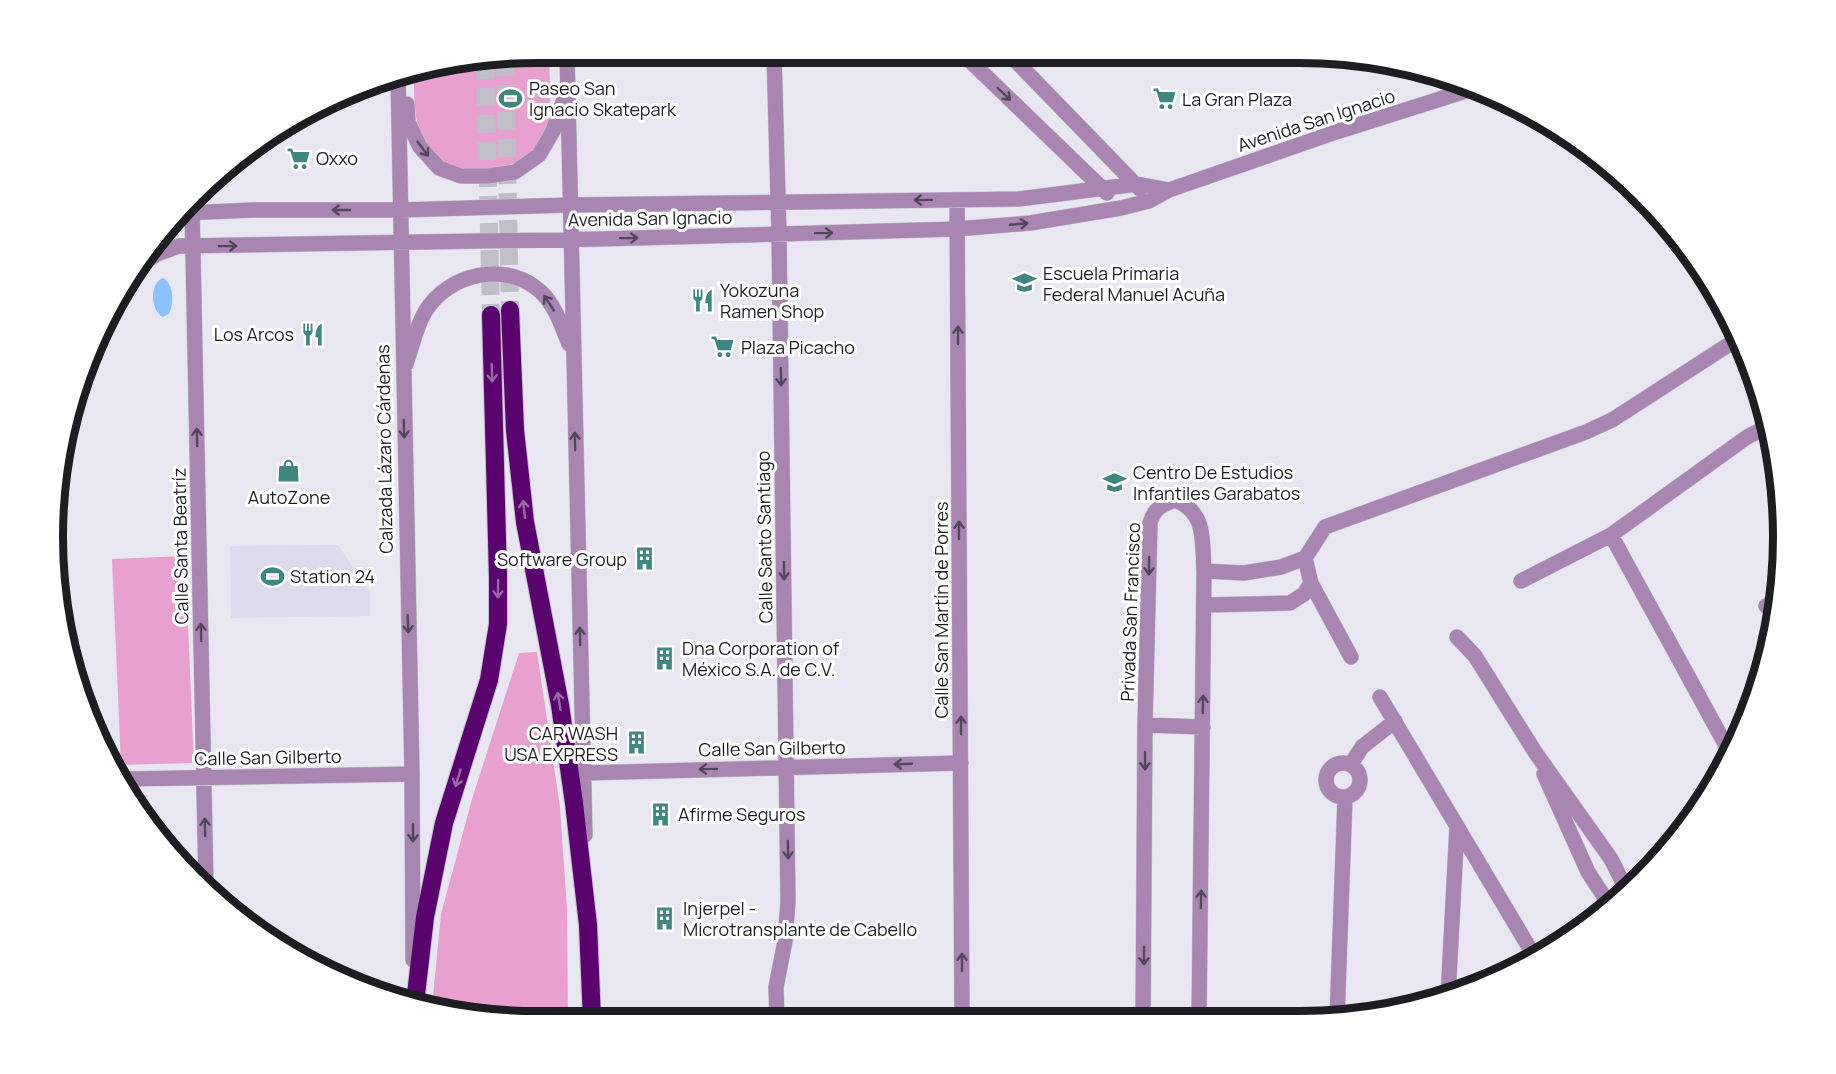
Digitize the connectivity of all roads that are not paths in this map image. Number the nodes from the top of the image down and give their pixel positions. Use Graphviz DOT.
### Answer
graph roads {
  1 [pos="567,63"];
  2 [pos="774,63"];
  3 [pos="972,63"];
  4 [pos="1018,63"];
  5 [pos="406,81"];
  6 [pos="398,84"];
  7 [pos="568,84"];
  8 [pos="1462,92"];
  9 [pos="1137,184"];
  10 [pos="1103,188"];
  11 [pos="1169,189"];
  12 [pos="957,200"];
  13 [pos="1149,201"];
  14 [pos="779,202"];
  15 [pos="570,205"];
  16 [pos="1121,208"];
  17 [pos="194,210"];
  18 [pos="399,210"];
  19 [pos="190,214"];
  20 [pos="957,229"];
  21 [pos="779,234"];
  22 [pos="571,239"];
  23 [pos="400,243"];
  24 [pos="193,246"];
  25 [pos="157,254"];
  26 [pos="510,310"];
  27 [pos="491,315"];
  28 [pos="1731,343"];
  29 [pos="574,355"];
  30 [pos="403,371"];
  31 [pos="1761,430"];
  32 [pos="1611,535"];
  33 [pos="1305,558"];
  34 [pos="1204,571"];
  35 [pos="1521,581"];
  36 [pos="1311,583"];
  37 [pos="1204,605"];
  38 [pos="1456,637"];
  39 [pos="1351,657"];
  40 [pos="1380,697"];
  41 [pos="1395,721"];
  42 [pos="1145,726"];
  43 [pos="1203,727"];
  44 [pos="1725,744"];
  45 [pos="1535,752"];
  46 [pos="961,763"];
  47 [pos="1351,764"];
  48 [pos="786,768"];
  49 [pos="584,772"];
  50 [pos="412,774"];
  51 [pos="204,778"];
  52 [pos="130,779"];
  53 [pos="1345,798"];
  54 [pos="1457,826"];
  55 [pos="206,876"];
  56 [pos="1623,883"];
  57 [pos="1606,898"];
  58 [pos="588,925"];
  59 [pos="1531,950"];
  60 [pos="1449,986"];
  61 [pos="414,995"];
  62 [pos="415,995"];
  63 [pos="1337,1009"];
  64 [pos="592,1011"];
  65 [pos="777,1011"];
  66 [pos="962,1011"];
  67 [pos="1143,1011"];
  68 [pos="1199,1011"];
  1 -- 7 [label="street"];
  2 -- 14 [label="street, Calle Santo Santiago"];
  3 -- 10 [label="street, one-way"];
  4 -- 9 [label="street"];
  5 -- 7 [label="street, one-way"];
  6 -- 18 [label="street, Calzada Lázaro Cárdenas"];
  7 -- 15 [label="street"];
  8 -- 11 [label="street, Avenida San Ignacio"];
  9 -- 10 [label="street, Avenida San Ignacio"];
  9 -- 11 [label="street, Avenida San Ignacio"];
  9 -- 13 [label="street"];
  10 -- 12 [label="street, Avenida San Ignacio"];
  10 -- 16 [label="street"];
  11 -- 13 [label="street, Avenida San Ignacio"];
  12 -- 14 [label="street, Avenida San Ignacio, one-way"];
  12 -- 20 [label="street, Calle San Martín de Porres"];
  13 -- 16 [label="street, Avenida San Ignacio"];
  14 -- 15 [label="street, Avenida San Ignacio"];
  14 -- 21 [label="street, Calle Santo Santiago"];
  15 -- 18 [label="street, Avenida San Ignacio"];
  15 -- 22 [label="street"];
  20 -- 16 [label="street, Avenida San Ignacio, one-way"];
  18 -- 17 [label="street, Avenida San Ignacio, one-way"];
  18 -- 23 [label="street, Calzada Lázaro Cárdenas"];
  19 -- 24 [label="street, Calle Santa Beatríz"];
  21 -- 20 [label="street, Avenida San Ignacio, one-way"];
  46 -- 20 [label="street, Calle San Martín de Porres, one-way"];
  22 -- 21 [label="street, Avenida San Ignacio, one-way"];
  21 -- 48 [label="street, Calle Santo Santiago, one-way"];
  22 -- 23 [label="street, Avenida San Ignacio"];
  22 -- 29 [label="street"];
  24 -- 23 [label="street, Avenida San Ignacio, one-way"];
  23 -- 30 [label="street, Calzada Lázaro Cárdenas"];
  24 -- 25 [label="street, Avenida San Ignacio"];
  51 -- 24 [label="street, Calle Santa Beatríz, one-way"];
  58 -- 26 [label="highway, one-way"];
  27 -- 62 [label="highway, Calzada Lázaro Cárdenas, one-way"];
  28 -- 33 [label="street"];
  29 -- 30 [label="street, one-way"];
  49 -- 29 [label="street, one-way"];
  30 -- 50 [label="street, Calzada Lázaro Cárdenas, one-way"];
  31 -- 32 [label="street"];
  32 -- 35 [label="street"];
  32 -- 44 [label="street"];
  33 -- 34 [label="street"];
  33 -- 36 [label="street"];
  34 -- 37 [label="street, Privada San Francisco"];
  34 -- 42 [label="street, Privada San Francisco, one-way"];
  36 -- 37 [label="street"];
  36 -- 39 [label="street"];
  43 -- 37 [label="street, Privada San Francisco, one-way"];
  38 -- 45 [label="street"];
  40 -- 41 [label="street"];
  41 -- 47 [label="street"];
  41 -- 54 [label="street"];
  42 -- 43 [label="street"];
  42 -- 67 [label="street, Privada San Francisco, one-way"];
  68 -- 43 [label="street, Privada San Francisco, one-way"];
  45 -- 56 [label="street"];
  45 -- 57 [label="street"];
  46 -- 48 [label="street, Calle San Gilberto, one-way"];
  66 -- 46 [label="street, Calle San Martín de Porres, one-way"];
  47 -- 53 [label="street"];
  47 -- 53 [label="street"];
  48 -- 49 [label="street, Calle San Gilberto, one-way"];
  48 -- 65 [label="street, Calle Santo Santiago, one-way"];
  49 -- 58 [label="street"];
  50 -- 51 [label="street, Calle San Gilberto"];
  50 -- 61 [label="street, Calzada Lázaro Cárdenas, one-way"];
  51 -- 52 [label="street, Calle San Gilberto"];
  55 -- 51 [label="street, Calle Santa Beatríz, one-way"];
  53 -- 63 [label="street"];
  54 -- 59 [label="street"];
  54 -- 60 [label="street"];
  58 -- 64 [label="highway"];
}
